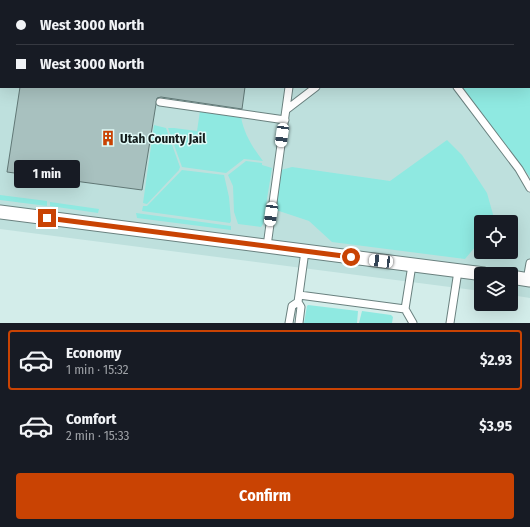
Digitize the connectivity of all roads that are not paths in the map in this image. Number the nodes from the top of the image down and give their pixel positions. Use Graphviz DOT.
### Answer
graph roads {
  1 [pos="289,88"];
  2 [pos="315,88"];
  3 [pos="458,88"];
  4 [pos="160,102"];
  5 [pos="286,110"];
  6 [pos="284,120"];
  7 [pos="530,188"];
  8 [pos="0,212"];
  9 [pos="267,246"];
  10 [pos="305,251"];
  11 [pos="530,263"];
  12 [pos="412,265"];
  13 [pos="458,271"];
  14 [pos="474,273"];
  15 [pos="518,279"];
  16 [pos="529,280"];
  17 [pos="299,299"];
  18 [pos="405,309"];
  19 [pos="289,323"];
  20 [pos="299,323"];
  21 [pos="413,323"];
  22 [pos="450,323"];
  1 -- 5 [label="lane"];
  2 -- 5 [label="lane"];
  3 -- 7 [label="lane"];
  4 -- 6 [label="lane"];
  5 -- 6 [label="lane"];
  6 -- 9 [label="lane"];
  8 -- 9 [label="street"];
  9 -- 10 [label="street"];
  10 -- 12 [label="street"];
  10 -- 17 [label="lane"];
  11 -- 16 [label="lane"];
  12 -- 13 [label="street"];
  12 -- 18 [label="lane"];
  13 -- 14 [label="street"];
  13 -- 22 [label="lane"];
  15 -- 16 [label="street"];
  17 -- 18 [label="lane"];
  17 -- 19 [label="lane"];
  17 -- 20 [label="lane"];
  18 -- 21 [label="lane"];
}
